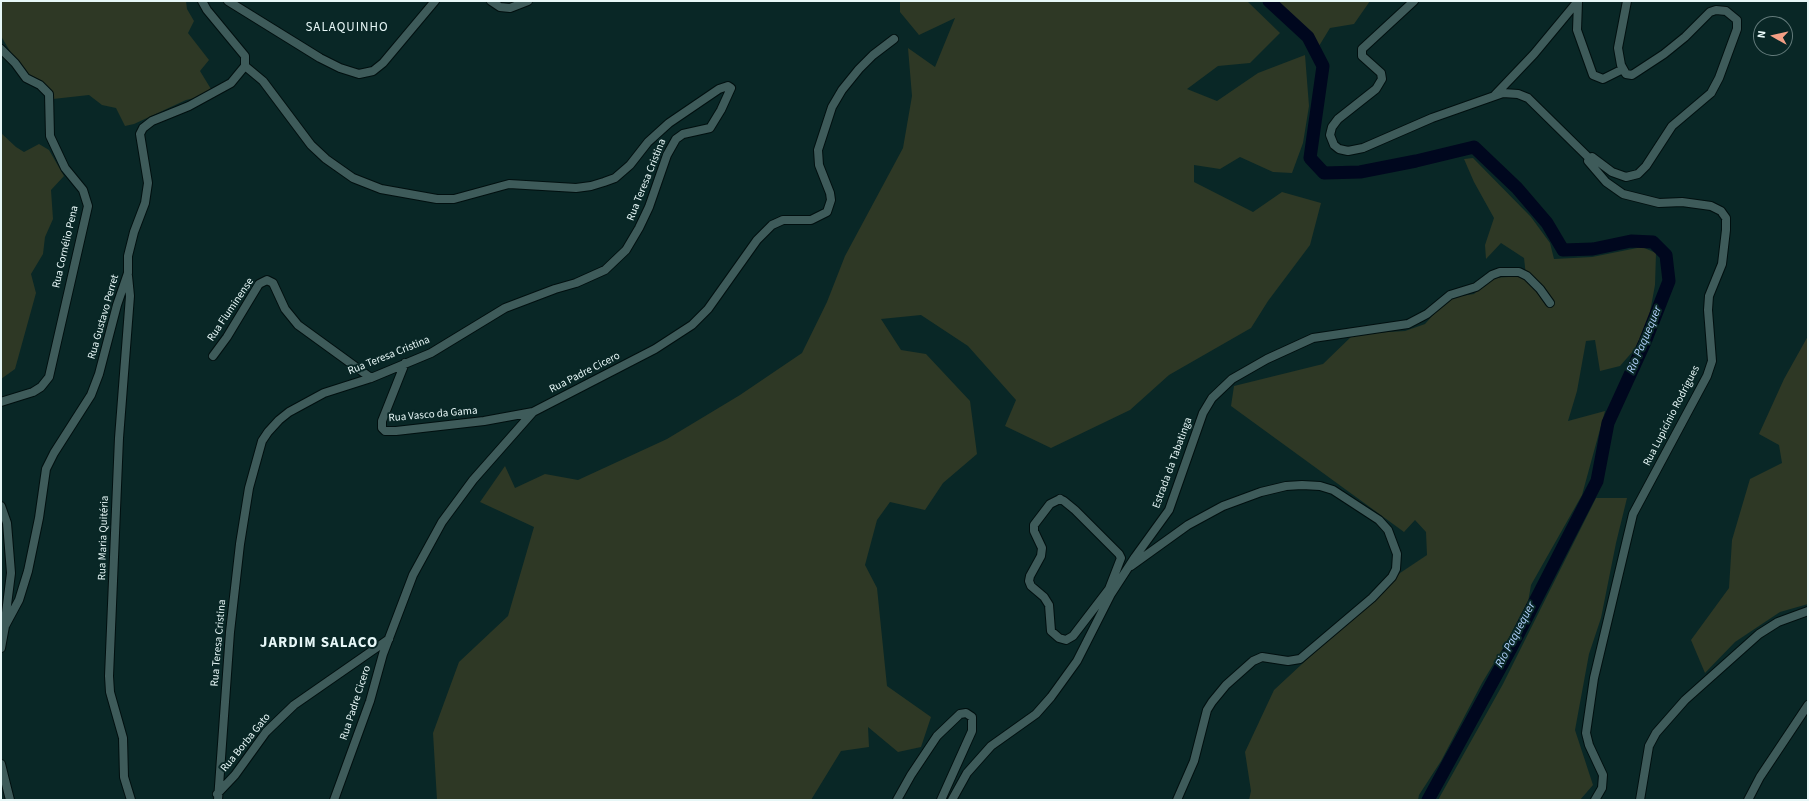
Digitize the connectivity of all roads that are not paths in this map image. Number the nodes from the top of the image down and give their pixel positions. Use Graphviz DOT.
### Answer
graph roads {
  1 [pos="202,1"];
  2 [pos="228,1"];
  3 [pos="435,1"];
  4 [pos="491,1"];
  5 [pos="528,1"];
  6 [pos="1414,1"];
  7 [pos="1578,1"];
  8 [pos="1627,1"];
  9 [pos="894,39"];
  10 [pos="1,49"];
  11 [pos="245,66"];
  12 [pos="1623,69"];
  13 [pos="1493,96"];
  14 [pos="1588,158"];
  15 [pos="128,273"];
  16 [pos="1550,303"];
  17 [pos="213,356"];
  18 [pos="405,363"];
  19 [pos="371,378"];
  20 [pos="1,402"];
  21 [pos="533,412"];
  22 [pos="1,506"];
  23 [pos="1127,568"];
  24 [pos="1111,590"];
  25 [pos="1808,611"];
  26 [pos="5,626"];
  27 [pos="389,638"];
  28 [pos="1,648"];
  29 [pos="1808,705"];
  30 [pos="1,764"];
  31 [pos="218,797"];
  32 [pos="10,800"];
  33 [pos="131,800"];
  34 [pos="334,800"];
  35 [pos="897,800"];
  36 [pos="941,800"];
  37 [pos="952,800"];
  38 [pos="1177,800"];
  39 [pos="1595,800"];
  40 [pos="1640,800"];
  41 [pos="1748,800"];
  1 -- 11 [label="street"];
  2 -- 3 [label="street"];
  4 -- 5 [label="street"];
  6 -- 13 [label="street"];
  7 -- 12 [label="street"];
  7 -- 13 [label="street"];
  8 -- 12 [label="street"];
  9 -- 21 [label="street, Rua Padre Cicero"];
  10 -- 20 [label="street, Rua Cornélio Pena"];
  11 -- 15 [label="street, Rua Gustavo Perret"];
  11 -- 18 [label="street, Rua Teresa Cristina"];
  12 -- 14 [label="street"];
  13 -- 14 [label="street"];
  14 -- 39 [label="street, Rua Lupicínio Rodrigues"];
  15 -- 26 [label="street, Rua Gustavo Perret"];
  15 -- 33 [label="street, Rua Maria Quitéria"];
  16 -- 23 [label="street, Estrada da Tabatinga"];
  17 -- 19 [label="street, Rua Fluminense"];
  18 -- 19 [label="street, Rua Teresa Cristina"];
  18 -- 21 [label="street, Rua Vasco da Gama"];
  19 -- 31 [label="street, Rua Teresa Cristina"];
  21 -- 27 [label="street, Rua Padre Cicero"];
  22 -- 26 [label="street"];
  23 -- 24 [label="street, Estrada da Tabatinga"];
  23 -- 38 [label="street"];
  24 -- 24 [label="street"];
  24 -- 37 [label="street, Estrada da Tabatinga"];
  25 -- 40 [label="street"];
  26 -- 28 [label="street, Rua Gustavo Perret"];
  27 -- 31 [label="street, Rua Borba Gato"];
  27 -- 34 [label="street, Rua Padre Cicero"];
  29 -- 41 [label="street"];
  30 -- 32 [label="street"];
  35 -- 36 [label="street"];
}
